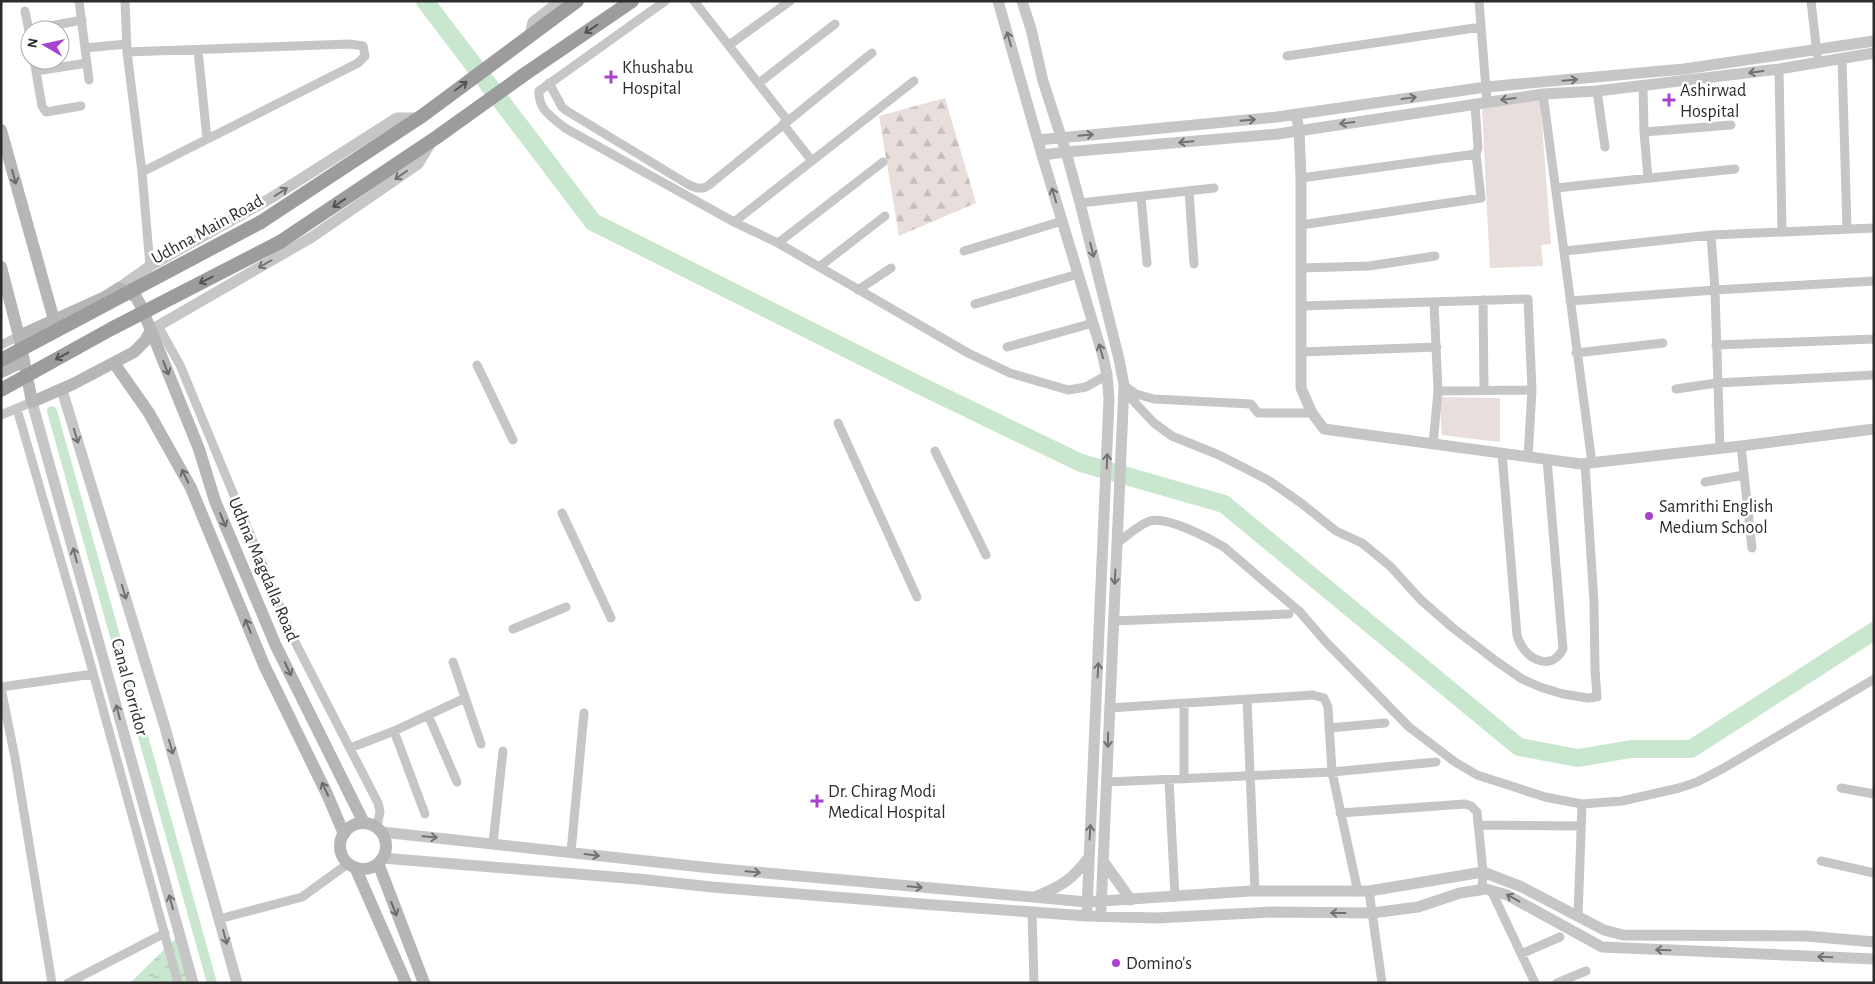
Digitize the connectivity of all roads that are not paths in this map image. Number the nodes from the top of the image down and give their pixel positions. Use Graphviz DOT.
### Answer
graph roads {
  1 [pos="80,1"];
  2 [pos="125,1"];
  3 [pos="560,1"];
  4 [pos="576,1"];
  5 [pos="632,1"];
  6 [pos="666,1"];
  7 [pos="694,1"];
  8 [pos="790,1"];
  9 [pos="998,1"];
  10 [pos="1022,1"];
  11 [pos="1479,1"];
  12 [pos="1811,1"];
  13 [pos="25,10"];
  14 [pos="27,20"];
  15 [pos="82,20"];
  16 [pos="70,23"];
  17 [pos="835,24"];
  18 [pos="1481,27"];
  19 [pos="530,34"];
  20 [pos="1874,41"];
  21 [pos="729,45"];
  22 [pos="85,48"];
  23 [pos="127,48"];
  24 [pos="1816,48"];
  25 [pos="198,50"];
  26 [pos="872,53"];
  27 [pos="1874,54"];
  28 [pos="1287,56"];
  29 [pos="1842,59"];
  30 [pos="1818,62"];
  31 [pos="87,64"];
  32 [pos="1779,69"];
  33 [pos="36,71"];
  34 [pos="89,80"];
  35 [pos="914,81"];
  36 [pos="549,83"];
  37 [pos="758,83"];
  38 [pos="1643,85"];
  39 [pos="1486,87"];
  40 [pos="1597,91"];
  41 [pos="1543,94"];
  42 [pos="1487,102"];
  43 [pos="1475,104"];
  44 [pos="80,106"];
  45 [pos="1296,114"];
  46 [pos="420,117"];
  47 [pos="785,122"];
  48 [pos="1731,125"];
  49 [pos="1,130"];
  50 [pos="1299,130"];
  51 [pos="1644,132"];
  52 [pos="1061,137"];
  53 [pos="435,138"];
  54 [pos="207,139"];
  55 [pos="1038,140"];
  56 [pos="1605,147"];
  57 [pos="1066,152"];
  58 [pos="1476,154"];
  59 [pos="1042,156"];
  60 [pos="812,161"];
  61 [pos="883,162"];
  62 [pos="1735,170"];
  63 [pos="142,172"];
  64 [pos="1301,178"];
  65 [pos="1648,178"];
  66 [pos="1214,188"];
  67 [pos="1556,188"];
  68 [pos="1189,191"];
  69 [pos="1141,197"];
  70 [pos="1080,203"];
  71 [pos="885,216"];
  72 [pos="1062,221"];
  73 [pos="734,222"];
  74 [pos="1301,225"];
  75 [pos="1874,228"];
  76 [pos="1847,229"];
  77 [pos="1782,231"];
  78 [pos="1711,235"];
  79 [pos="778,243"];
  80 [pos="964,251"];
  81 [pos="1564,251"];
  82 [pos="1435,256"];
  83 [pos="1147,263"];
  84 [pos="1194,264"];
  85 [pos="150,266"];
  86 [pos="1,267"];
  87 [pos="819,267"];
  88 [pos="891,268"];
  89 [pos="1301,268"];
  90 [pos="1078,274"];
  91 [pos="1874,281"];
  92 [pos="119,288"];
  93 [pos="858,290"];
  94 [pos="1715,290"];
  95 [pos="1483,300"];
  96 [pos="1570,301"];
  97 [pos="1434,302"];
  98 [pos="975,304"];
  99 [pos="1301,306"];
  100 [pos="54,320"];
  101 [pos="1093,323"];
  102 [pos="152,326"];
  103 [pos="19,336"];
  104 [pos="1874,339"];
  105 [pos="1663,343"];
  106 [pos="1,344"];
  107 [pos="1716,345"];
  108 [pos="1007,347"];
  109 [pos="1437,347"];
  110 [pos="1301,352"];
  111 [pos="1576,353"];
  112 [pos="1,360"];
  113 [pos="24,361"];
  114 [pos="114,363"];
  115 [pos="477,365"];
  116 [pos="1,372"];
  117 [pos="1107,375"];
  118 [pos="1874,375"];
  119 [pos="1717,383"];
  120 [pos="1676,389"];
  121 [pos="1,390"];
  122 [pos="62,390"];
  123 [pos="1484,390"];
  124 [pos="1532,390"];
  125 [pos="1438,391"];
  126 [pos="1124,392"];
  127 [pos="32,402"];
  128 [pos="17,409"];
  129 [pos="1312,413"];
  130 [pos="1,415"];
  131 [pos="838,423"];
  132 [pos="1874,429"];
  133 [pos="513,440"];
  134 [pos="1433,444"];
  135 [pos="1740,446"];
  136 [pos="1720,449"];
  137 [pos="935,451"];
  138 [pos="1502,453"];
  139 [pos="1528,457"];
  140 [pos="1547,459"];
  141 [pos="1588,463"];
  142 [pos="1744,474"];
  143 [pos="1704,482"];
  144 [pos="562,513"];
  145 [pos="1117,543"];
  146 [pos="1752,548"];
  147 [pos="986,555"];
  148 [pos="916,597"];
  149 [pos="566,607"];
  150 [pos="1289,614"];
  151 [pos="611,618"];
  152 [pos="1114,621"];
  153 [pos="513,629"];
  154 [pos="453,662"];
  155 [pos="94,674"];
  156 [pos="1874,679"];
  157 [pos="1,687"];
  158 [pos="465,698"];
  159 [pos="1247,699"];
  160 [pos="1184,703"];
  161 [pos="1109,708"];
  162 [pos="584,713"];
  163 [pos="428,715"];
  164 [pos="1385,723"];
  165 [pos="1329,728"];
  166 [pos="394,731"];
  167 [pos="481,744"];
  168 [pos="350,748"];
  169 [pos="503,751"];
  170 [pos="1436,762"];
  171 [pos="1332,772"];
  172 [pos="1250,776"];
  173 [pos="1184,779"];
  174 [pos="1169,780"];
  175 [pos="457,782"];
  176 [pos="1107,782"];
  177 [pos="1841,788"];
  178 [pos="1874,794"];
  179 [pos="1582,804"];
  180 [pos="1340,813"];
  181 [pos="425,814"];
  182 [pos="364,823"];
  183 [pos="1478,825"];
  184 [pos="1581,826"];
  185 [pos="379,830"];
  186 [pos="344,834"];
  187 [pos="493,844"];
  188 [pos="571,852"];
  189 [pos="1089,856"];
  190 [pos="380,861"];
  191 [pos="1103,861"];
  192 [pos="1821,861"];
  193 [pos="352,865"];
  194 [pos="1483,872"];
  195 [pos="1874,872"];
  196 [pos="1486,889"];
  197 [pos="1255,891"];
  198 [pos="1363,892"];
  199 [pos="1033,897"];
  200 [pos="1176,897"];
  201 [pos="1131,900"];
  202 [pos="1087,902"];
  203 [pos="1101,902"];
  204 [pos="1032,912"];
  205 [pos="1372,913"];
  206 [pos="1087,916"];
  207 [pos="1100,916"];
  208 [pos="1578,917"];
  209 [pos="220,919"];
  210 [pos="165,933"];
  211 [pos="1560,937"];
  212 [pos="1874,942"];
  213 [pos="1521,954"];
  214 [pos="1874,959"];
  215 [pos="1586,971"];
  216 [pos="52,983"];
  217 [pos="68,983"];
  218 [pos="178,983"];
  219 [pos="193,983"];
  220 [pos="237,983"];
  221 [pos="406,983"];
  222 [pos="424,983"];
  223 [pos="1034,983"];
  224 [pos="1382,983"];
  225 [pos="1535,983"];
  226 [pos="1557,983"];
  1 -- 15 [label="street"];
  2 -- 23 [label="street"];
  3 -- 19 [label="street"];
  4 -- 19 [label="highway"];
  5 -- 53 [label="highway, one-way"];
  6 -- 36 [label="street"];
  7 -- 21 [label="street"];
  8 -- 21 [label="street"];
  55 -- 9 [label="street, one-way"];
  10 -- 52 [label="street"];
  11 -- 18 [label="street"];
  12 -- 24 [label="street"];
  13 -- 14 [label="street"];
  15 -- 16 [label="street"];
  15 -- 22 [label="street"];
  17 -- 37 [label="street"];
  18 -- 28 [label="street"];
  18 -- 39 [label="street"];
  46 -- 19 [label="highway, Udhna Main Road, one-way"];
  20 -- 24 [label="street"];
  21 -- 37 [label="street"];
  22 -- 23 [label="street"];
  22 -- 31 [label="street"];
  23 -- 25 [label="street"];
  23 -- 63 [label="street"];
  24 -- 30 [label="street"];
  39 -- 24 [label="street, one-way"];
  25 -- 54 [label="street"];
  25 -- 54 [label="street"];
  26 -- 47 [label="street"];
  27 -- 29 [label="street"];
  29 -- 30 [label="street"];
  29 -- 76 [label="street"];
  30 -- 32 [label="street"];
  31 -- 33 [label="street"];
  31 -- 34 [label="street"];
  32 -- 38 [label="street, one-way"];
  32 -- 77 [label="street"];
  33 -- 44 [label="street"];
  35 -- 60 [label="street"];
  36 -- 47 [label="street"];
  36 -- 73 [label="street"];
  37 -- 47 [label="street"];
  38 -- 40 [label="street"];
  38 -- 51 [label="street"];
  39 -- 42 [label="street"];
  45 -- 39 [label="street, one-way"];
  40 -- 41 [label="street"];
  40 -- 56 [label="street"];
  41 -- 42 [label="street, one-way"];
  41 -- 67 [label="street"];
  42 -- 43 [label="street"];
  43 -- 50 [label="street, one-way"];
  43 -- 58 [label="street"];
  45 -- 50 [label="street"];
  52 -- 45 [label="street, one-way"];
  85 -- 46 [label="street, one-way"];
  46 -- 112 [label="highway, Udhna Main Road, bridge"];
  47 -- 60 [label="street"];
  48 -- 51 [label="street"];
  49 -- 100 [label="main road, one-way"];
  50 -- 57 [label="street, one-way"];
  50 -- 64 [label="street"];
  51 -- 65 [label="street"];
  52 -- 55 [label="street"];
  52 -- 57 [label="street"];
  53 -- 102 [label="street, one-way"];
  53 -- 121 [label="highway, one-way, bridge"];
  54 -- 63 [label="street"];
  55 -- 59 [label="street"];
  57 -- 59 [label="street"];
  57 -- 70 [label="street"];
  58 -- 64 [label="street"];
  58 -- 74 [label="street"];
  72 -- 59 [label="street, one-way"];
  60 -- 73 [label="street"];
  61 -- 79 [label="street"];
  62 -- 65 [label="street"];
  63 -- 85 [label="street"];
  64 -- 74 [label="street"];
  65 -- 67 [label="street"];
  66 -- 68 [label="street"];
  67 -- 81 [label="street"];
  68 -- 69 [label="street"];
  68 -- 84 [label="street"];
  69 -- 70 [label="street"];
  69 -- 83 [label="street"];
  70 -- 126 [label="street, one-way"];
  71 -- 87 [label="street"];
  72 -- 80 [label="street"];
  72 -- 90 [label="street"];
  73 -- 79 [label="street"];
  74 -- 89 [label="street"];
  75 -- 76 [label="street"];
  76 -- 77 [label="street"];
  77 -- 78 [label="street"];
  78 -- 81 [label="street"];
  78 -- 94 [label="street"];
  79 -- 87 [label="street"];
  81 -- 96 [label="street"];
  82 -- 89 [label="street"];
  85 -- 92 [label="street"];
  86 -- 103 [label="main road"];
  87 -- 93 [label="street"];
  88 -- 93 [label="street"];
  89 -- 99 [label="street"];
  90 -- 98 [label="street"];
  90 -- 101 [label="street"];
  91 -- 94 [label="street"];
  92 -- 100 [label="main road"];
  92 -- 102 [label="main road, Udhna Magdalla Road"];
  93 -- 117 [label="street"];
  94 -- 96 [label="street"];
  94 -- 107 [label="street"];
  95 -- 97 [label="street"];
  95 -- 123 [label="street"];
  95 -- 124 [label="street"];
  96 -- 111 [label="street"];
  97 -- 99 [label="street"];
  97 -- 109 [label="street"];
  99 -- 110 [label="street"];
  100 -- 103 [label="main road"];
  101 -- 108 [label="street"];
  117 -- 101 [label="street, one-way"];
  102 -- 114 [label="main road"];
  102 -- 168 [label="street"];
  102 -- 182 [label="main road, Udhna Magdalla Road, one-way"];
  103 -- 106 [label="street"];
  103 -- 113 [label="main road"];
  104 -- 107 [label="street"];
  105 -- 111 [label="street"];
  107 -- 119 [label="street"];
  109 -- 110 [label="street"];
  109 -- 125 [label="street"];
  110 -- 129 [label="street"];
  111 -- 141 [label="street"];
  113 -- 116 [label="main road"];
  113 -- 127 [label="main road"];
  114 -- 122 [label="main road"];
  186 -- 114 [label="main road, one-way"];
  115 -- 133 [label="street"];
  189 -- 117 [label="street, one-way"];
  118 -- 119 [label="street"];
  119 -- 120 [label="street"];
  119 -- 136 [label="street"];
  122 -- 127 [label="main road"];
  122 -- 209 [label="street, one-way"];
  123 -- 124 [label="street"];
  123 -- 125 [label="street"];
  124 -- 139 [label="street"];
  125 -- 134 [label="street"];
  126 -- 129 [label="street"];
  126 -- 141 [label="street"];
  126 -- 145 [label="street"];
  127 -- 128 [label="street"];
  219 -- 127 [label="street, Canal Corridor, one-way"];
  128 -- 130 [label="street"];
  128 -- 155 [label="street"];
  129 -- 134 [label="street"];
  131 -- 148 [label="street"];
  132 -- 135 [label="street"];
  134 -- 138 [label="street"];
  135 -- 136 [label="street"];
  135 -- 142 [label="street"];
  136 -- 141 [label="street"];
  137 -- 147 [label="street"];
  138 -- 139 [label="street"];
  138 -- 140 [label="street"];
  139 -- 140 [label="street"];
  140 -- 141 [label="street"];
  142 -- 143 [label="street"];
  142 -- 146 [label="street"];
  144 -- 151 [label="street"];
  145 -- 152 [label="street, one-way"];
  145 -- 179 [label="street"];
  149 -- 153 [label="street"];
  150 -- 152 [label="street"];
  152 -- 161 [label="street"];
  154 -- 158 [label="street"];
  155 -- 157 [label="street"];
  155 -- 210 [label="street"];
  156 -- 179 [label="street"];
  157 -- 216 [label="street"];
  158 -- 163 [label="street"];
  158 -- 167 [label="street"];
  159 -- 160 [label="street"];
  159 -- 165 [label="street"];
  159 -- 172 [label="street"];
  160 -- 161 [label="street"];
  160 -- 173 [label="street"];
  161 -- 176 [label="street, one-way"];
  162 -- 188 [label="street"];
  163 -- 166 [label="street"];
  163 -- 175 [label="street"];
  164 -- 165 [label="street"];
  165 -- 171 [label="street"];
  166 -- 168 [label="street"];
  166 -- 181 [label="street"];
  168 -- 185 [label="street"];
  169 -- 187 [label="street"];
  170 -- 171 [label="street"];
  171 -- 172 [label="street"];
  171 -- 180 [label="street"];
  172 -- 173 [label="street"];
  172 -- 197 [label="street"];
  173 -- 174 [label="street"];
  174 -- 176 [label="street"];
  174 -- 200 [label="street"];
  176 -- 191 [label="street"];
  177 -- 178 [label="street"];
  179 -- 184 [label="street"];
  180 -- 183 [label="street"];
  180 -- 198 [label="street"];
  182 -- 185 [label="main road"];
  182 -- 186 [label="main road"];
  183 -- 184 [label="street"];
  183 -- 194 [label="street"];
  184 -- 208 [label="street"];
  185 -- 187 [label="street, one-way"];
  185 -- 190 [label="main road"];
  186 -- 193 [label="main road"];
  187 -- 188 [label="street"];
  188 -- 199 [label="street, one-way"];
  189 -- 199 [label="street"];
  189 -- 202 [label="street"];
  190 -- 193 [label="main road"];
  190 -- 204 [label="street"];
  190 -- 222 [label="main road, one-way"];
  191 -- 201 [label="street"];
  191 -- 203 [label="street"];
  192 -- 195 [label="street"];
  193 -- 209 [label="street"];
  193 -- 221 [label="main road"];
  194 -- 196 [label="street"];
  194 -- 198 [label="street"];
  194 -- 208 [label="street"];
  196 -- 205 [label="street"];
  196 -- 213 [label="street"];
  214 -- 196 [label="street, one-way"];
  197 -- 198 [label="street"];
  197 -- 200 [label="street"];
  198 -- 205 [label="street"];
  199 -- 202 [label="street"];
  200 -- 201 [label="street"];
  201 -- 203 [label="street"];
  202 -- 203 [label="street"];
  202 -- 206 [label="street"];
  203 -- 207 [label="street"];
  204 -- 206 [label="street"];
  204 -- 223 [label="street"];
  205 -- 207 [label="street, one-way"];
  205 -- 224 [label="street"];
  206 -- 207 [label="street"];
  208 -- 212 [label="street"];
  209 -- 220 [label="street, one-way"];
  210 -- 217 [label="street"];
  210 -- 218 [label="street"];
  211 -- 213 [label="street"];
  213 -- 225 [label="street"];
  215 -- 226 [label="street"];
}
